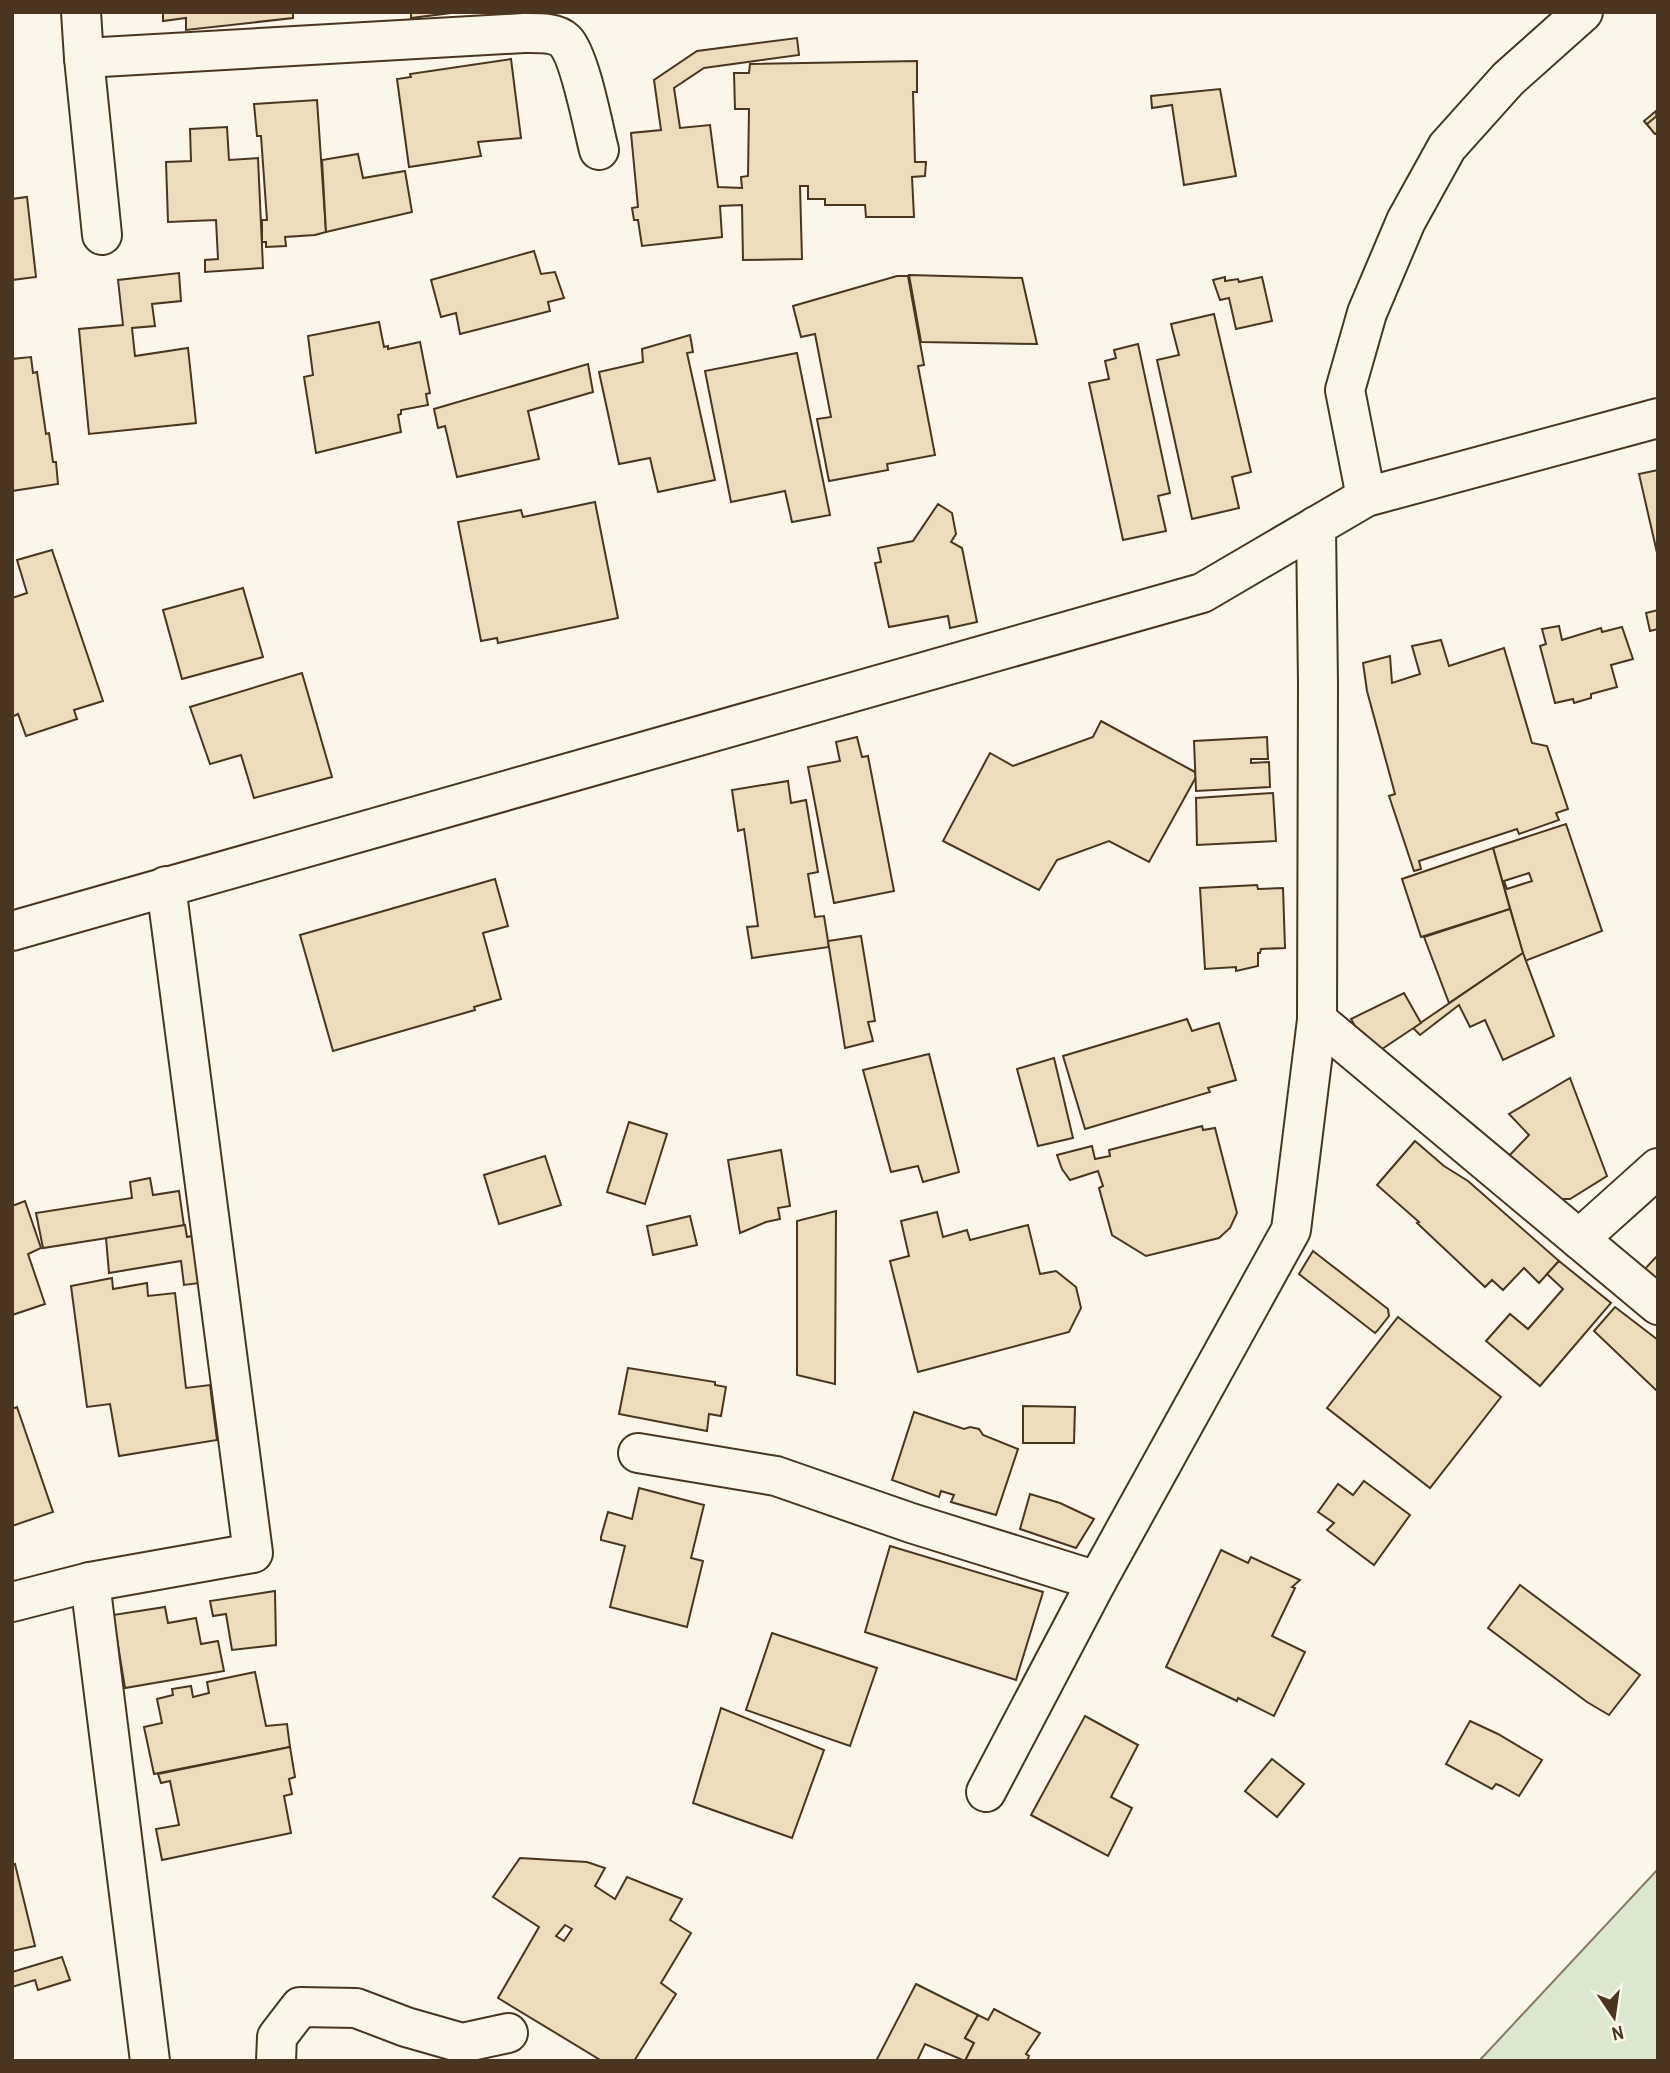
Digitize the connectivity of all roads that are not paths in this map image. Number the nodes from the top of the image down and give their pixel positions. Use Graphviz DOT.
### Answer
graph roads {
  1 [pos="81,12"];
  2 [pos="1583,12"];
  3 [pos="83,58"];
  4 [pos="599,150"];
  5 [pos="102,235"];
  6 [pos="1658,418"];
  7 [pos="1366,497"];
  8 [pos="1316,526"];
  9 [pos="166,886"];
  10 [pos="12,931"];
  11 [pos="1317,1020"];
  12 [pos="1658,1168"];
  13 [pos="1579,1239"];
  14 [pos="1658,1305"];
  15 [pos="638,1453"];
  16 [pos="1097,1581"];
  17 [pos="90,1582"];
  18 [pos="12,1602"];
  19 [pos="986,1792"];
  20 [pos="508,2033"];
  21 [pos="150,2061"];
  22 [pos="276,2061"];
  1 -- 3 [label="street"];
  2 -- 7 [label="street"];
  3 -- 4 [label="street"];
  3 -- 5 [label="street"];
  6 -- 7 [label="street"];
  7 -- 8 [label="street"];
  8 -- 9 [label="street"];
  8 -- 11 [label="street"];
  9 -- 10 [label="street"];
  9 -- 17 [label="street"];
  11 -- 13 [label="street"];
  11 -- 16 [label="street"];
  12 -- 13 [label="street"];
  13 -- 14 [label="street"];
  15 -- 16 [label="street"];
  16 -- 19 [label="street"];
  17 -- 18 [label="street"];
  17 -- 21 [label="street"];
  20 -- 22 [label="street"];
}
